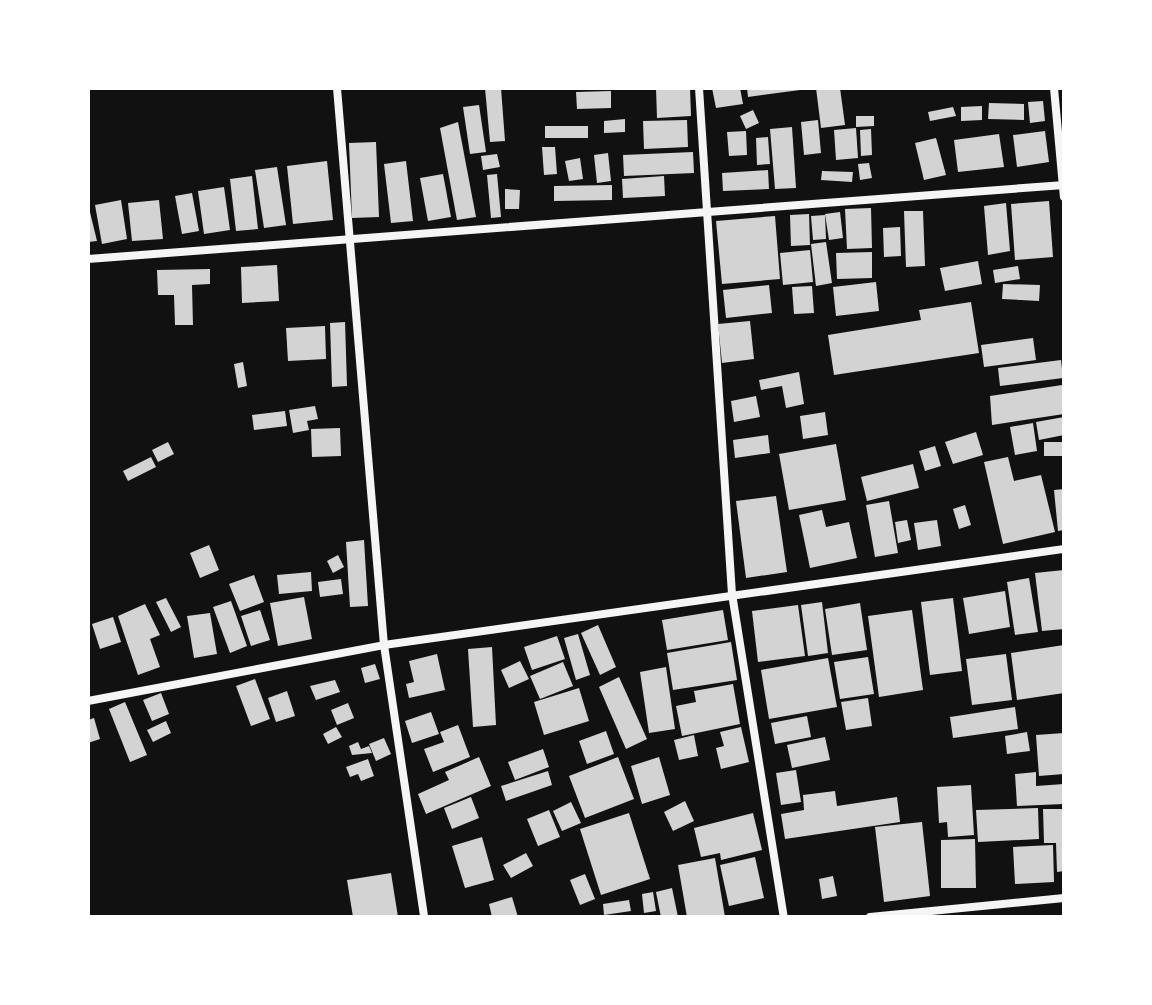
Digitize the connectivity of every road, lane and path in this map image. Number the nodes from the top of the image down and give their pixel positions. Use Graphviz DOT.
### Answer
graph roads {
  1 [pos="337,88"];
  2 [pos="699,88"];
  3 [pos="1054,88"];
  4 [pos="1064,185"];
  5 [pos="1064,197"];
  6 [pos="705,212"];
  7 [pos="348,239"];
  8 [pos="88,259"];
  9 [pos="1064,549"];
  10 [pos="732,594"];
  11 [pos="384,645"];
  12 [pos="88,701"];
  13 [pos="1064,898"];
  14 [pos="424,917"];
  15 [pos="784,917"];
  16 [pos="870,917"];
  1 -- 7 [label="street"];
  2 -- 6 [label="street"];
  3 -- 4 [label="street"];
  4 -- 5 [label="street"];
  4 -- 6 [label="street"];
  6 -- 7 [label="street"];
  6 -- 10 [label="street"];
  7 -- 8 [label="street"];
  7 -- 11 [label="street"];
  9 -- 10 [label="street"];
  10 -- 11 [label="street"];
  10 -- 15 [label="street"];
  11 -- 12 [label="street"];
  11 -- 14 [label="street"];
  13 -- 16 [label="street"];
}
